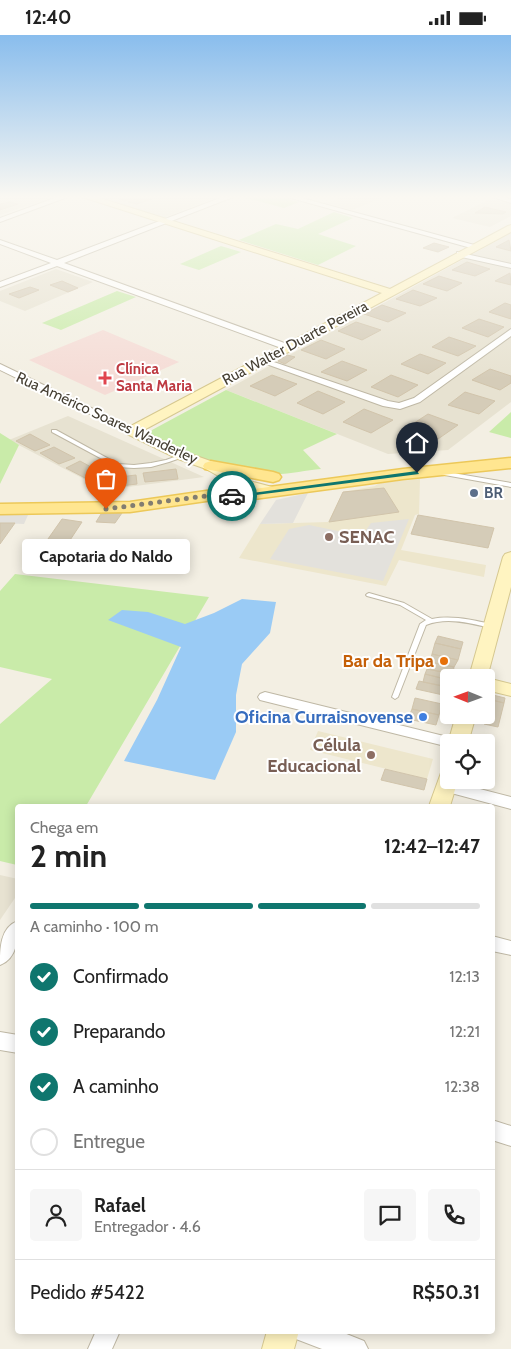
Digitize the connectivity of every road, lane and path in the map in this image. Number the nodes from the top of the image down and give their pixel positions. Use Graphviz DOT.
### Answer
graph roads {
  1 [pos="39,256"];
  2 [pos="75,256"];
  3 [pos="275,256"];
  4 [pos="456,256"];
  5 [pos="470,256"];
  6 [pos="57,263"];
  7 [pos="511,266"];
  8 [pos="0,285"];
  9 [pos="390,292"];
  10 [pos="511,332"];
  11 [pos="287,347"];
  12 [pos="262,361"];
  13 [pos="0,367"];
  14 [pos="54,431"];
  15 [pos="132,431"];
  16 [pos="511,451"];
  17 [pos="183,456"];
  18 [pos="511,463"];
  19 [pos="211,466"];
  20 [pos="431,471"];
  21 [pos="241,483"];
  22 [pos="272,484"];
  23 [pos="511,485"];
  24 [pos="219,495"];
  25 [pos="0,509"];
  26 [pos="511,557"];
  27 [pos="369,595"];
  28 [pos="430,620"];
  29 [pos="492,626"];
  30 [pos="480,669"];
  31 [pos="495,686"];
  32 [pos="511,690"];
  33 [pos="265,697"];
  34 [pos="395,697"];
  35 [pos="440,740"];
  36 [pos="445,789"];
  37 [pos="470,789"];
  38 [pos="511,803"];
  39 [pos="441,804"];
  40 [pos="15,933"];
  41 [pos="495,944"];
  42 [pos="511,948"];
  43 [pos="0,957"];
  44 [pos="0,1041"];
  45 [pos="15,1044"];
  46 [pos="495,1131"];
  47 [pos="511,1136"];
  48 [pos="107,1334"];
  49 [pos="282,1334"];
  50 [pos="313,1334"];
  51 [pos="100,1349"];
  52 [pos="278,1349"];
  53 [pos="356,1349"];
  1 -- 6 [label="street"];
  2 -- 6 [label="street"];
  3 -- 9 [label="main road"];
  4 -- 9 [label="main road, Rua Walter Duarte Pereira"];
  5 -- 7 [label="street"];
  6 -- 8 [label="street"];
  6 -- 11 [label="street"];
  9 -- 11 [label="main road, Rua Walter Duarte Pereira"];
  10 -- 12 [label="street"];
  11 -- 12 [label="main road, Rua Walter Duarte Pereira"];
  12 -- 15 [label="main road, Rua Walter Duarte Pereira"];
  13 -- 15 [label="street, Rua Américo Soares Wanderley"];
  14 -- 17 [label="lane"];
  15 -- 17 [label="main road, Rua Américo Soares Wanderley"];
  16 -- 22 [label="main road"];
  17 -- 19 [label="main road, Rua Américo Soares Wanderley"];
  18 -- 20 [label="main road"];
  19 -- 21 [label="main road, Rua Américo Soares Wanderley"];
  19 -- 22 [label="main road"];
  20 -- 22 [label="main road"];
  20 -- 23 [label="lane"];
  21 -- 22 [label="main road"];
  21 -- 24 [label="main road"];
  22 -- 24 [label="main road"];
  24 -- 25 [label="main road"];
  26 -- 29 [label="main road"];
  27 -- 28 [label="lane"];
  28 -- 29 [label="lane"];
  28 -- 34 [label="lane"];
  29 -- 30 [label="main road"];
  31 -- 32 [label="main road"];
  33 -- 35 [label="street"];
  36 -- 39 [label="main road"];
  37 -- 38 [label="street"];
  40 -- 43 [label="street"];
  41 -- 42 [label="street"];
  44 -- 45 [label="street"];
  46 -- 47 [label="street"];
  48 -- 51 [label="street"];
  49 -- 52 [label="main road"];
  50 -- 53 [label="street"];
}
